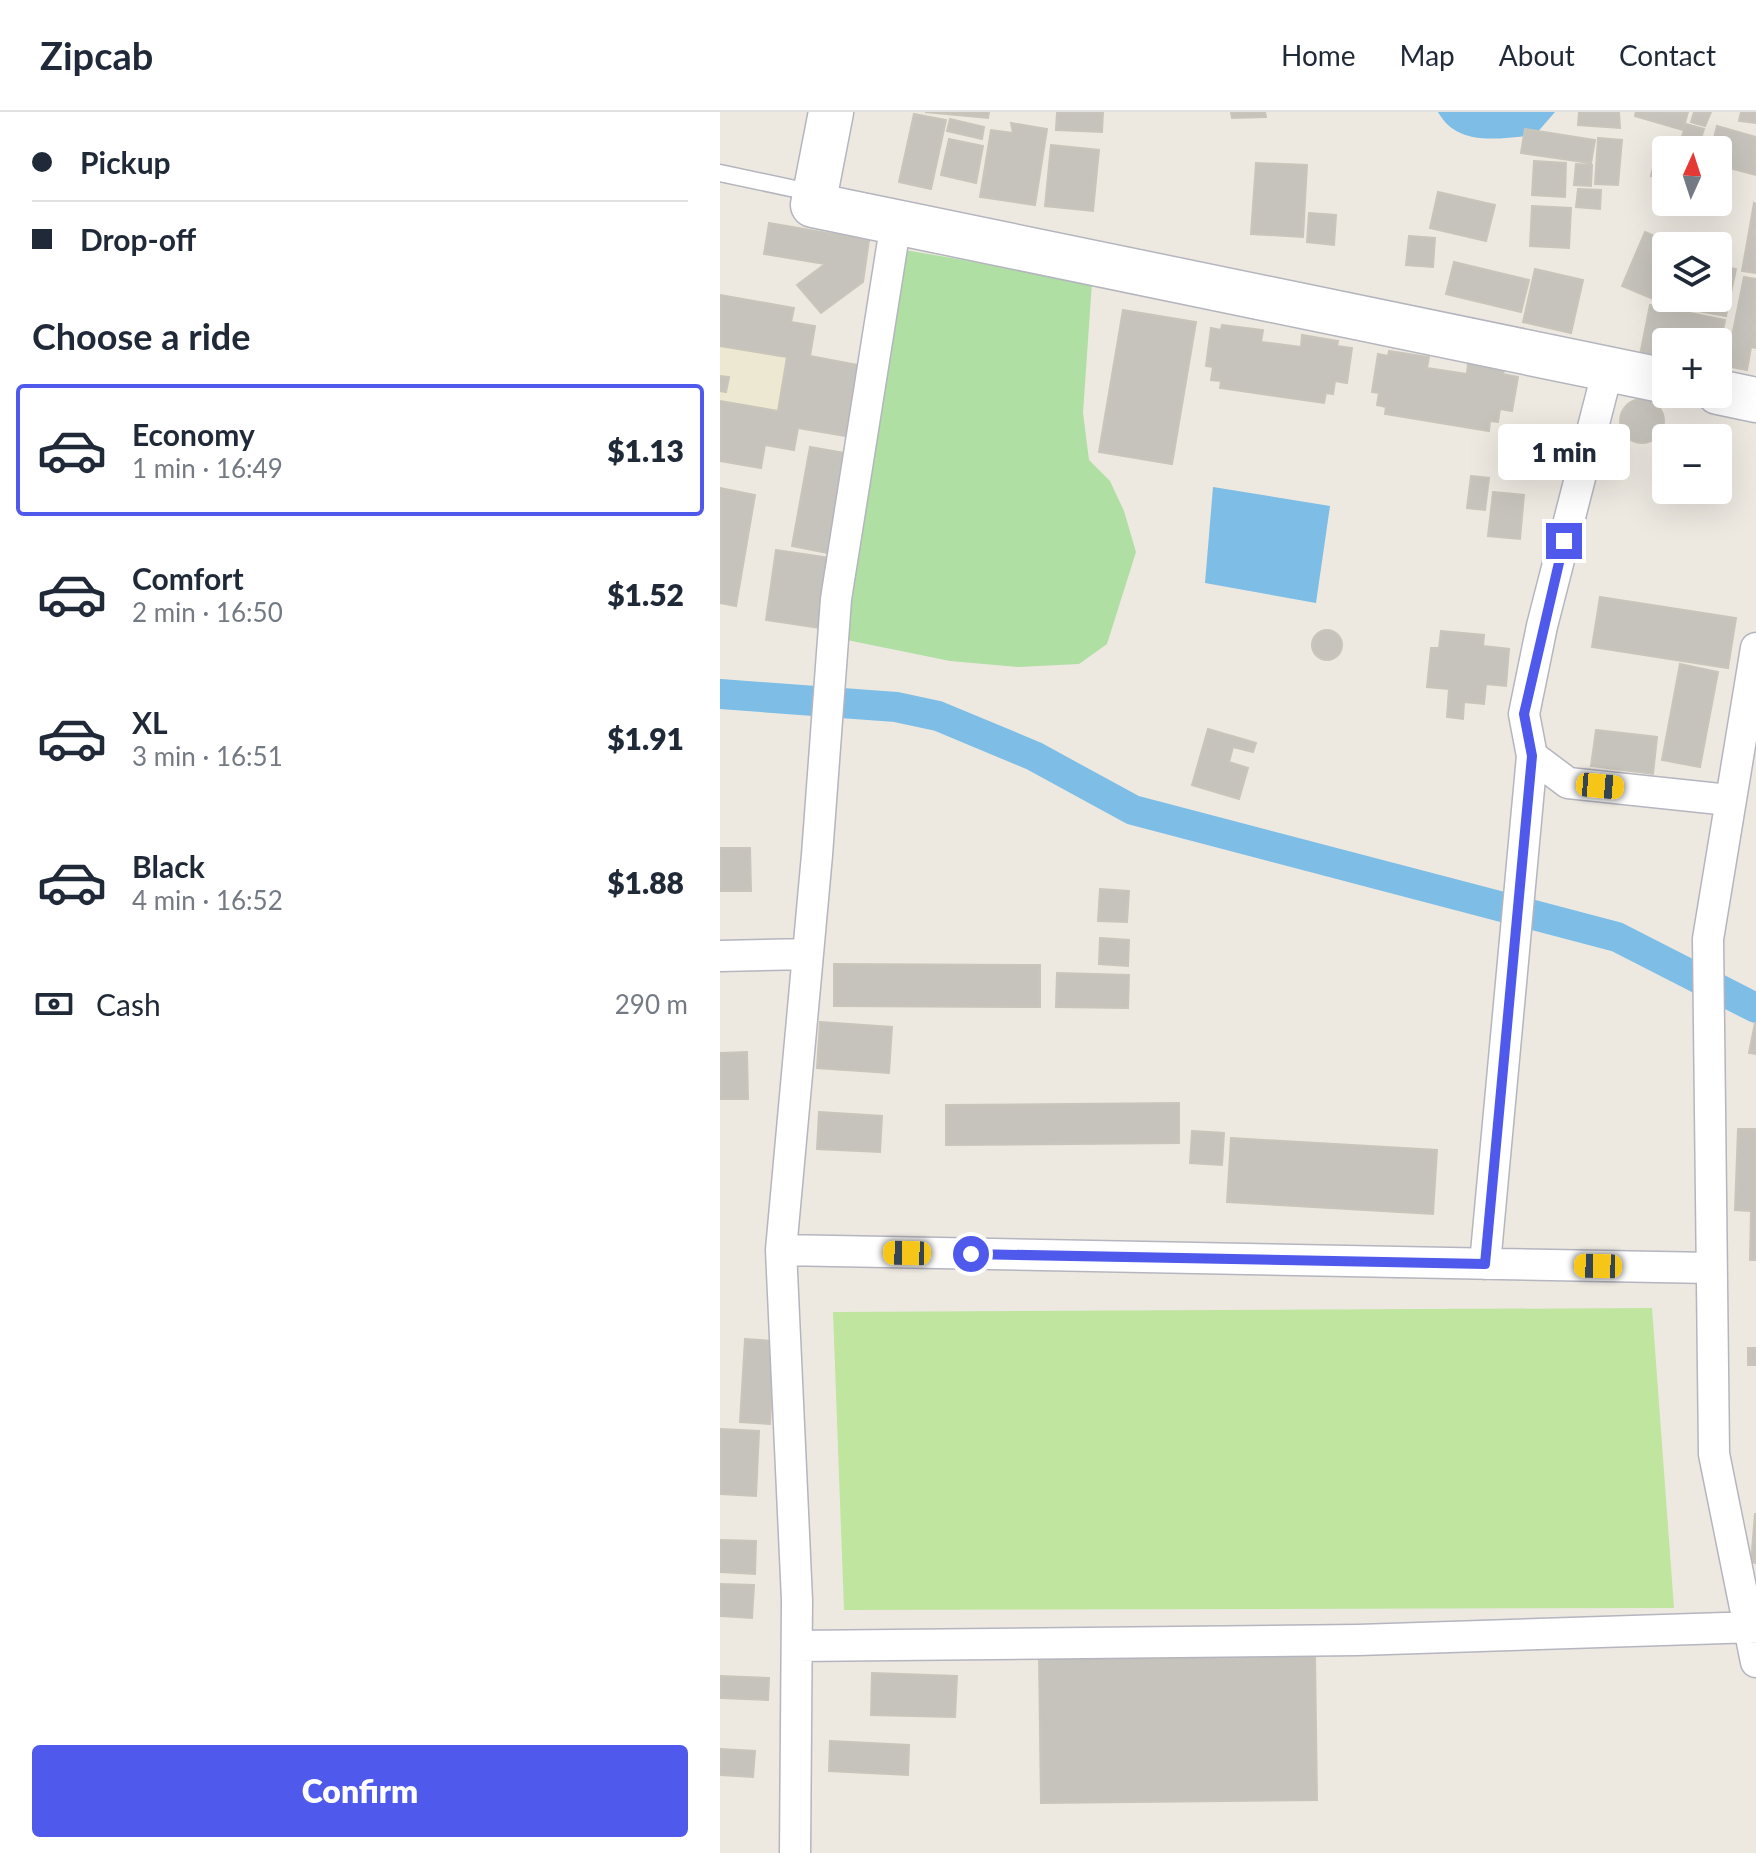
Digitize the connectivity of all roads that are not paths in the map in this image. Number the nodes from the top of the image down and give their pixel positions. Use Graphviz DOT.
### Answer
graph roads {
  1 [pos="831,112"];
  2 [pos="720,173"];
  3 [pos="815,193"];
  4 [pos="896,222"];
  5 [pos="1608,369"];
  6 [pos="1652,378"];
  7 [pos="1732,395"];
  8 [pos="1756,400"];
  9 [pos="1756,648"];
  10 [pos="1532,756"];
  11 [pos="1729,800"];
  12 [pos="807,954"];
  13 [pos="720,956"];
  14 [pos="781,1250"];
  15 [pos="1485,1264"];
  16 [pos="1711,1268"];
  17 [pos="1752,1628"];
  18 [pos="797,1646"];
  19 [pos="1756,1662"];
  20 [pos="795,1853"];
  1 -- 3 [label="street"];
  2 -- 3 [label="lane"];
  3 -- 4 [label="street"];
  4 -- 5 [label="street"];
  4 -- 12 [label="street"];
  5 -- 6 [label="street"];
  5 -- 10 [label="street"];
  7 -- 8 [label="street"];
  9 -- 11 [label="street"];
  10 -- 11 [label="street"];
  10 -- 15 [label="street"];
  11 -- 16 [label="street"];
  12 -- 13 [label="street"];
  12 -- 14 [label="street"];
  14 -- 15 [label="street"];
  14 -- 18 [label="street"];
  15 -- 16 [label="street"];
  16 -- 17 [label="street"];
  17 -- 18 [label="street"];
  17 -- 19 [label="street"];
  18 -- 20 [label="street"];
}
